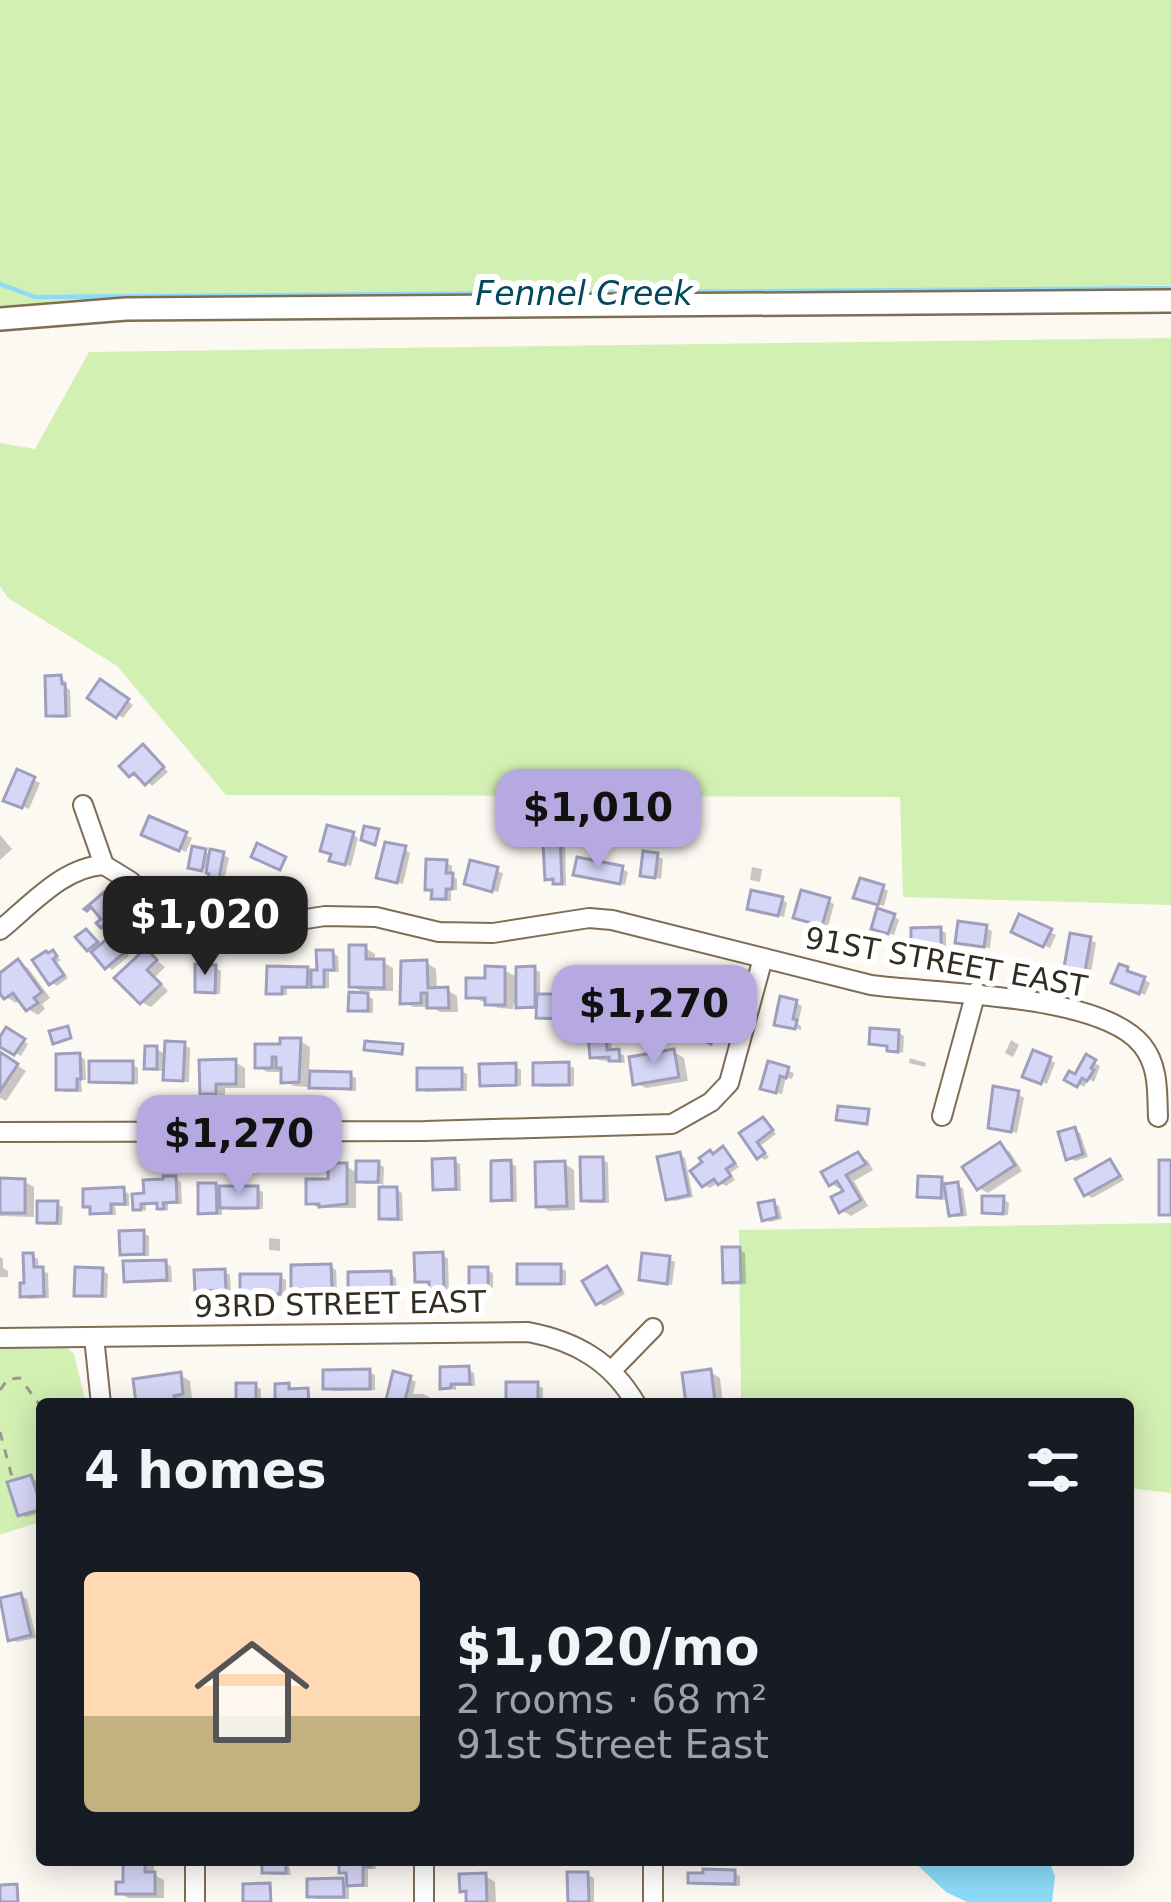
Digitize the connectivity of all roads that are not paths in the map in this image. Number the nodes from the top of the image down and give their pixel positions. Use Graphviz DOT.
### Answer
graph roads {
  1 [pos="1171,301"];
  2 [pos="0,319"];
  3 [pos="83,805"];
  4 [pos="104,866"];
  5 [pos="0,930"];
  6 [pos="763,958"];
  7 [pos="976,992"];
  8 [pos="942,1116"];
  9 [pos="1158,1117"];
  10 [pos="0,1132"];
  11 [pos="652,1328"];
  12 [pos="94,1337"];
  13 [pos="0,1338"];
  14 [pos="612,1370"];
  15 [pos="100,1398"];
  16 [pos="632,1398"];
  17 [pos="195,1866"];
  18 [pos="424,1866"];
  19 [pos="653,1866"];
  20 [pos="195,1902"];
  21 [pos="424,1902"];
  22 [pos="653,1902"];
  1 -- 2 [label="street"];
  3 -- 4 [label="street"];
  4 -- 5 [label="street"];
  4 -- 6 [label="street, 91ST STREET EAST"];
  6 -- 7 [label="street, 91ST STREET EAST"];
  6 -- 10 [label="street"];
  7 -- 8 [label="street"];
  7 -- 9 [label="street, 91ST STREET EAST"];
  11 -- 14 [label="street"];
  12 -- 13 [label="street, 93RD STREET EAST"];
  12 -- 14 [label="street, 93RD STREET EAST"];
  12 -- 15 [label="street"];
  14 -- 16 [label="street"];
  17 -- 20 [label="street"];
  18 -- 21 [label="street"];
  19 -- 22 [label="street"];
}
